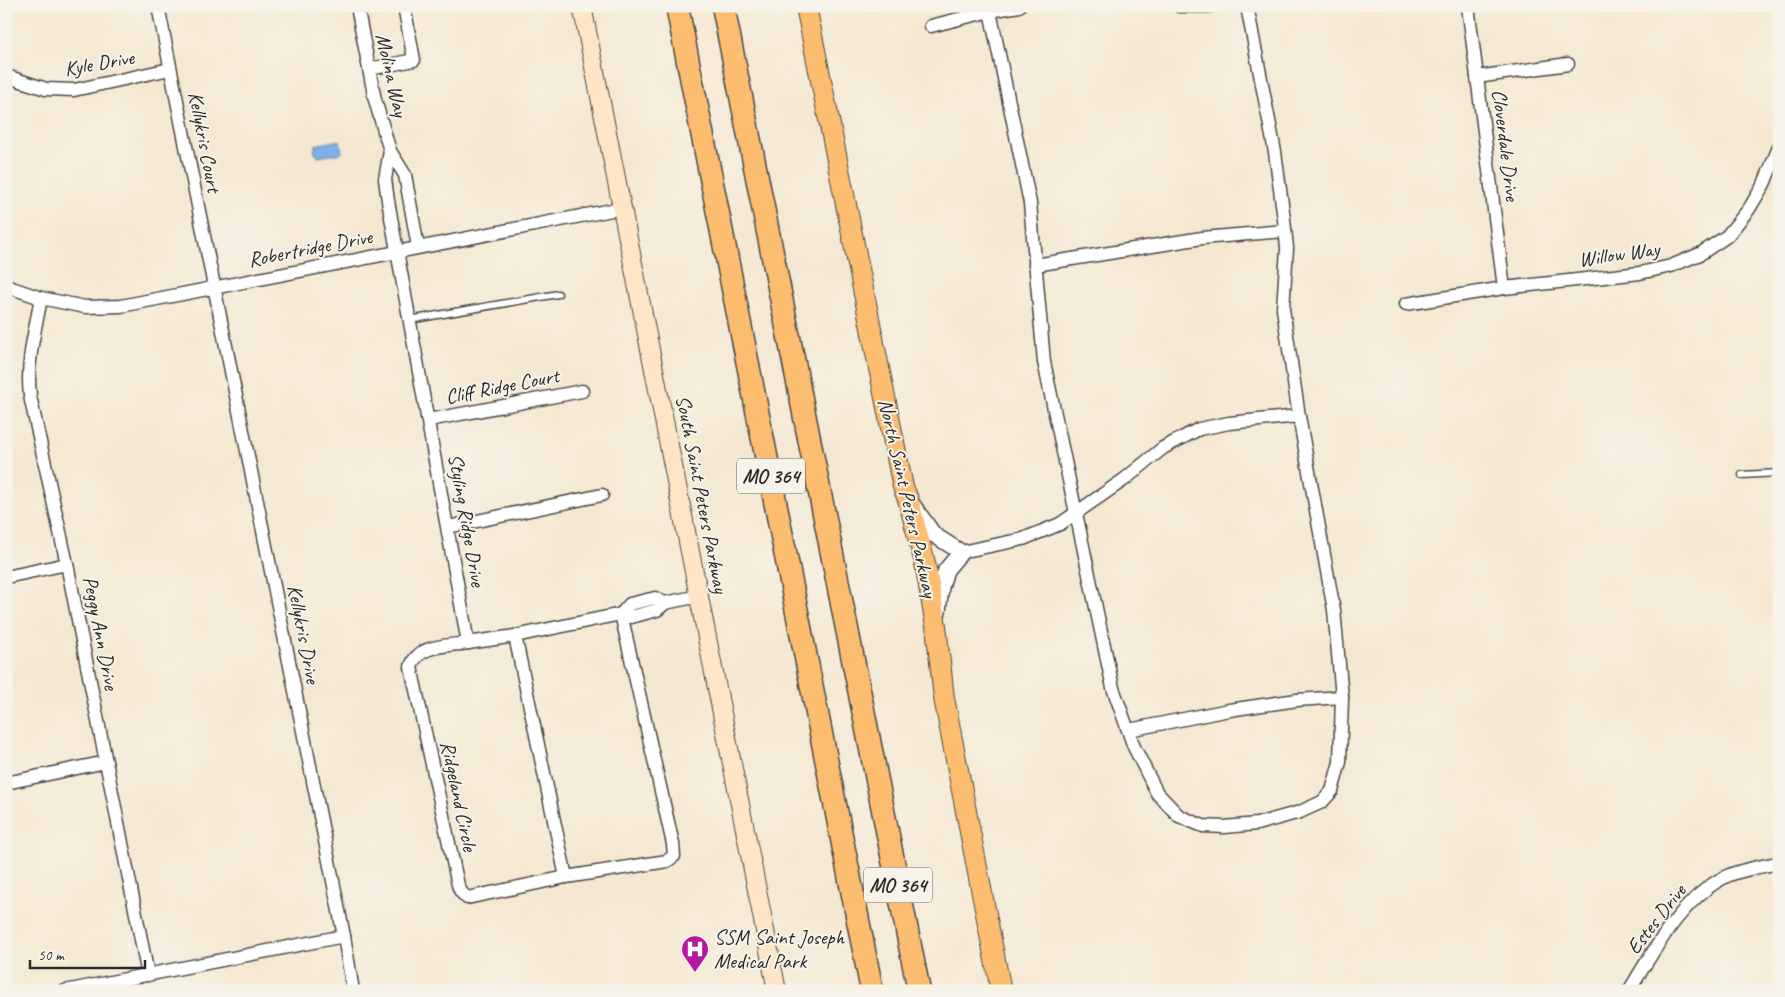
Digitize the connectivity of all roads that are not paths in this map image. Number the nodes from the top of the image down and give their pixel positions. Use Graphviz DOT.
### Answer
graph roads {
  1 [pos="158,6"];
  2 [pos="357,6"];
  3 [pos="404,6"];
  4 [pos="582,6"];
  5 [pos="723,6"];
  6 [pos="806,6"];
  7 [pos="1019,6"];
  8 [pos="1179,6"];
  9 [pos="1210,6"];
  10 [pos="1247,6"];
  11 [pos="1468,6"];
  12 [pos="677,7"];
  13 [pos="990,11"];
  14 [pos="931,26"];
  15 [pos="1568,64"];
  16 [pos="170,69"];
  17 [pos="369,69"];
  18 [pos="6,76"];
  19 [pos="1477,77"];
  20 [pos="1779,147"];
  21 [pos="390,151"];
  22 [pos="622,208"];
  23 [pos="1285,231"];
  24 [pos="418,247"];
  25 [pos="398,252"];
  26 [pos="1035,265"];
  27 [pos="6,286"];
  28 [pos="214,286"];
  29 [pos="1504,288"];
  30 [pos="558,294"];
  31 [pos="41,298"];
  32 [pos="1406,304"];
  33 [pos="410,320"];
  34 [pos="582,391"];
  35 [pos="1299,416"];
  36 [pos="429,420"];
  37 [pos="1779,473"];
  38 [pos="1742,475"];
  39 [pos="602,496"];
  40 [pos="908,499"];
  41 [pos="1075,514"];
  42 [pos="448,527"];
  43 [pos="961,552"];
  44 [pos="66,564"];
  45 [pos="6,577"];
  46 [pos="699,596"];
  47 [pos="621,614"];
  48 [pos="936,626"];
  49 [pos="515,636"];
  50 [pos="468,643"];
  51 [pos="1342,697"];
  52 [pos="1128,730"];
  53 [pos="106,762"];
  54 [pos="6,783"];
  55 [pos="1779,864"];
  56 [pos="566,877"];
  57 [pos="344,936"];
  58 [pos="863,945"];
  59 [pos="148,975"];
  60 [pos="65,991"];
  61 [pos="353,991"];
  62 [pos="777,991"];
  63 [pos="865,991"];
  64 [pos="872,991"];
  65 [pos="919,991"];
  66 [pos="1001,991"];
  67 [pos="1629,991"];
  1 -- 16 [label="street, Kellykris Court"];
  2 -- 17 [label="street, Molina Way"];
  3 -- 17 [label="street"];
  4 -- 22 [label="main road, South Saint Peters Parkway"];
  5 -- 65 [label="highway, MO 364"];
  6 -- 40 [label="main road, North Saint Peters Parkway"];
  7 -- 13 [label="street"];
  8 -- 9 [label="street"];
  10 -- 23 [label="street"];
  11 -- 19 [label="street, Cloverdale Drive"];
  12 -- 58 [label="highway, MO 364"];
  13 -- 14 [label="street"];
  13 -- 26 [label="street"];
  15 -- 19 [label="street"];
  16 -- 18 [label="street, Kyle Drive"];
  16 -- 28 [label="street, Kellykris Court"];
  17 -- 21 [label="street, Molina Way"];
  19 -- 29 [label="street, Cloverdale Drive"];
  20 -- 29 [label="street, Willow Way"];
  21 -- 24 [label="street, Molina Way"];
  21 -- 25 [label="street, Molina Way"];
  22 -- 24 [label="street, Robertridge Drive"];
  22 -- 46 [label="main road, South Saint Peters Parkway"];
  23 -- 26 [label="street"];
  23 -- 35 [label="street"];
  24 -- 25 [label="street, Robertridge Drive"];
  25 -- 28 [label="street, Robertridge Drive"];
  25 -- 33 [label="street, Styling Ridge Drive"];
  26 -- 41 [label="street"];
  27 -- 31 [label="street, Robertridge Drive"];
  28 -- 31 [label="street, Robertridge Drive"];
  28 -- 57 [label="street, Kellykris Drive"];
  29 -- 32 [label="street, Willow Way"];
  30 -- 33 [label="lane"];
  31 -- 44 [label="street, Peggy Ann Drive"];
  33 -- 36 [label="street, Styling Ridge Drive"];
  34 -- 36 [label="street, Cliff Ridge Court"];
  35 -- 41 [label="street"];
  35 -- 51 [label="street"];
  36 -- 42 [label="street, Styling Ridge Drive"];
  37 -- 38 [label="lane"];
  39 -- 42 [label="street"];
  40 -- 43 [label="street"];
  40 -- 48 [label="main road, North Saint Peters Parkway"];
  41 -- 43 [label="street"];
  41 -- 52 [label="street"];
  42 -- 50 [label="street, Styling Ridge Drive"];
  43 -- 48 [label="street"];
  44 -- 45 [label="street"];
  44 -- 53 [label="street, Peggy Ann Drive"];
  46 -- 47 [label="street"];
  46 -- 62 [label="main road, South Saint Peters Parkway"];
  47 -- 49 [label="street"];
  47 -- 56 [label="street, Ridgeland Circle"];
  48 -- 66 [label="main road, North Saint Peters Parkway"];
  49 -- 50 [label="street"];
  49 -- 56 [label="street"];
  50 -- 56 [label="street, Ridgeland Circle"];
  51 -- 52 [label="street"];
  51 -- 52 [label="street"];
  53 -- 54 [label="street"];
  53 -- 59 [label="street, Peggy Ann Drive"];
  55 -- 67 [label="street, Estes Drive"];
  57 -- 59 [label="street"];
  57 -- 61 [label="street, Kellykris Drive"];
  58 -- 63 [label="highway"];
  58 -- 64 [label="highway, MO 364"];
  59 -- 60 [label="street"];
}
